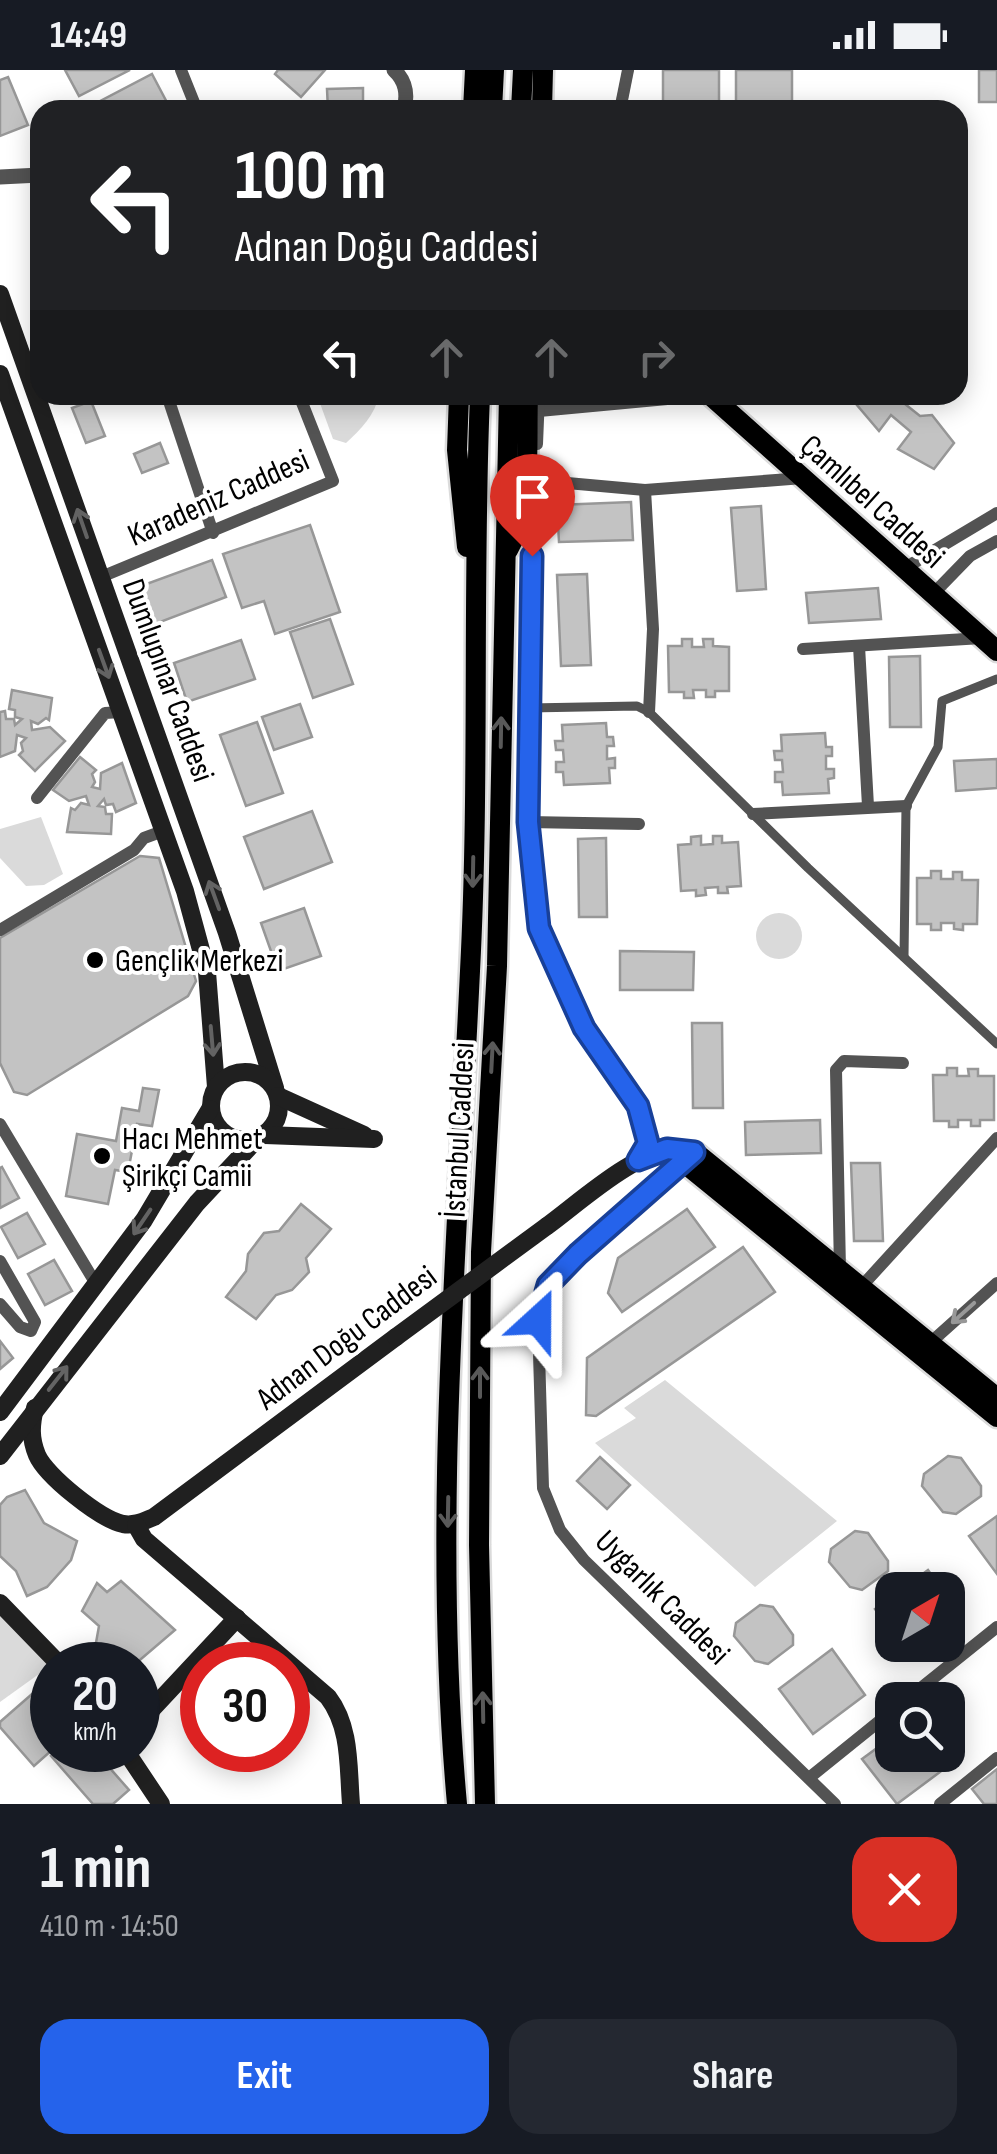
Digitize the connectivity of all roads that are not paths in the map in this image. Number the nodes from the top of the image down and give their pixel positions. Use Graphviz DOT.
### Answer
graph roads {
  1 [pos="181,70"];
  2 [pos="394,70"];
  3 [pos="475,70"];
  4 [pos="494,70"];
  5 [pos="523,70"];
  6 [pos="544,70"];
  7 [pos="628,70"];
  8 [pos="194,100"];
  9 [pos="407,100"];
  10 [pos="474,100"];
  11 [pos="492,100"];
  12 [pos="522,100"];
  13 [pos="542,100"];
  14 [pos="622,100"];
  15 [pos="30,176"];
  16 [pos="0,177"];
  17 [pos="0,294"];
  18 [pos="0,374"];
  19 [pos="30,378"];
  20 [pos="40,405"];
  21 [pos="169,405"];
  22 [pos="304,405"];
  23 [pos="458,405"];
  24 [pos="480,405"];
  25 [pos="509,405"];
  26 [pos="534,405"];
  27 [pos="534,405"];
  28 [pos="721,405"];
  29 [pos="802,478"];
  30 [pos="534,480"];
  31 [pos="646,490"];
  32 [pos="997,514"];
  33 [pos="213,533"];
  34 [pos="997,541"];
  35 [pos="505,556"];
  36 [pos="477,564"];
  37 [pos="904,568"];
  38 [pos="101,577"];
  39 [pos="933,594"];
  40 [pos="993,645"];
  41 [pos="859,646"];
  42 [pos="804,650"];
  43 [pos="997,679"];
  44 [pos="530,708"];
  45 [pos="121,712"];
  46 [pos="649,712"];
  47 [pos="37,798"];
  48 [pos="868,806"];
  49 [pos="906,806"];
  50 [pos="753,814"];
  51 [pos="528,822"];
  52 [pos="638,824"];
  53 [pos="163,831"];
  54 [pos="0,930"];
  55 [pos="904,958"];
  56 [pos="997,1044"];
  57 [pos="903,1063"];
  58 [pos="216,1087"];
  59 [pos="276,1092"];
  60 [pos="210,1109"];
  61 [pos="0,1124"];
  62 [pos="261,1137"];
  63 [pos="997,1138"];
  64 [pos="681,1154"];
  65 [pos="638,1160"];
  66 [pos="0,1261"];
  67 [pos="840,1270"];
  68 [pos="997,1283"];
  69 [pos="96,1284"];
  70 [pos="861,1287"];
  71 [pos="0,1304"];
  72 [pos="930,1343"];
  73 [pos="997,1398"];
  74 [pos="36,1408"];
  75 [pos="0,1412"];
  76 [pos="997,1418"];
  77 [pos="1,1455"];
  78 [pos="41,1463"];
  79 [pos="136,1524"];
  80 [pos="0,1603"];
  81 [pos="237,1618"];
  82 [pos="997,1627"];
  83 [pos="38,1642"];
  84 [pos="928,1682"];
  85 [pos="160,1700"];
  86 [pos="875,1725"];
  87 [pos="997,1758"];
  88 [pos="140,1772"];
  89 [pos="809,1778"];
  90 [pos="161,1804"];
  91 [pos="352,1804"];
  92 [pos="457,1804"];
  93 [pos="486,1804"];
  94 [pos="836,1804"];
  95 [pos="940,1804"];
  1 -- 8 [label="street"];
  2 -- 9 [label="street"];
  3 -- 10 [label="main road"];
  4 -- 11 [label="main road"];
  5 -- 12 [label="main road"];
  6 -- 13 [label="main road"];
  7 -- 14 [label="street"];
  15 -- 16 [label="street"];
  19 -- 17 [label="main road, Dumlupınar Caddesi, one-way"];
  18 -- 45 [label="main road, Dumlupınar Caddesi, one-way"];
  38 -- 20 [label="main road, Dumlupınar Caddesi, one-way"];
  21 -- 33 [label="street"];
  22 -- 33 [label="street, Karadeniz Caddesi"];
  23 -- 36 [label="main road"];
  24 -- 36 [label="main road, İstanbul Caddesi"];
  25 -- 35 [label="main road, İstanbul Caddesi"];
  26 -- 30 [label="street"];
  27 -- 35 [label="main road"];
  28 -- 29 [label="main road, Çamlıbel Caddesi"];
  29 -- 31 [label="street"];
  29 -- 37 [label="main road, Çamlıbel Caddesi"];
  30 -- 31 [label="street"];
  30 -- 44 [label="street"];
  31 -- 46 [label="street"];
  32 -- 37 [label="street"];
  33 -- 38 [label="street, Karadeniz Caddesi"];
  34 -- 39 [label="street"];
  93 -- 35 [label="main road, İstanbul Caddesi, one-way"];
  36 -- 92 [label="main road, İstanbul Caddesi, one-way"];
  37 -- 39 [label="main road, Çamlıbel Caddesi"];
  59 -- 38 [label="main road, Dumlupınar Caddesi, one-way"];
  39 -- 40 [label="main road, Çamlıbel Caddesi"];
  40 -- 41 [label="street"];
  41 -- 42 [label="street"];
  41 -- 48 [label="street"];
  43 -- 49 [label="street"];
  44 -- 46 [label="street"];
  44 -- 51 [label="street"];
  45 -- 47 [label="street"];
  45 -- 53 [label="main road, Dumlupınar Caddesi"];
  46 -- 50 [label="street"];
  48 -- 49 [label="street"];
  48 -- 50 [label="street"];
  49 -- 55 [label="street"];
  50 -- 55 [label="street"];
  51 -- 52 [label="street"];
  51 -- 65 [label="street"];
  53 -- 54 [label="street"];
  53 -- 58 [label="main road, Dumlupınar Caddesi, one-way"];
  55 -- 56 [label="street"];
  57 -- 67 [label="street"];
  58 -- 59 [label="main road"];
  58 -- 60 [label="main road"];
  59 -- 62 [label="main road"];
  59 -- 62 [label="main road"];
  60 -- 62 [label="main road"];
  60 -- 69 [label="main road, one-way"];
  61 -- 69 [label="street"];
  74 -- 62 [label="main road, one-way"];
  63 -- 70 [label="street"];
  64 -- 65 [label="main road, Adnan Doğu Caddesi"];
  64 -- 67 [label="main road"];
  64 -- 76 [label="main road"];
  64 -- 89 [label="street, Uygarlık Caddesi"];
  65 -- 79 [label="main road, Adnan Doğu Caddesi, bridge"];
  66 -- 71 [label="street"];
  67 -- 70 [label="main road"];
  68 -- 72 [label="street, one-way"];
  69 -- 75 [label="main road"];
  70 -- 72 [label="main road"];
  72 -- 73 [label="main road"];
  74 -- 77 [label="main road"];
  74 -- 78 [label="main road"];
  77 -- 78 [label="main road"];
  78 -- 79 [label="main road"];
  79 -- 81 [label="main road"];
  80 -- 83 [label="main road"];
  81 -- 85 [label="main road"];
  81 -- 91 [label="main road"];
  82 -- 84 [label="street"];
  86 -- 89 [label="street"];
  87 -- 95 [label="street"];
  88 -- 90 [label="main road"];
  89 -- 94 [label="street, Uygarlık Caddesi"];
}
